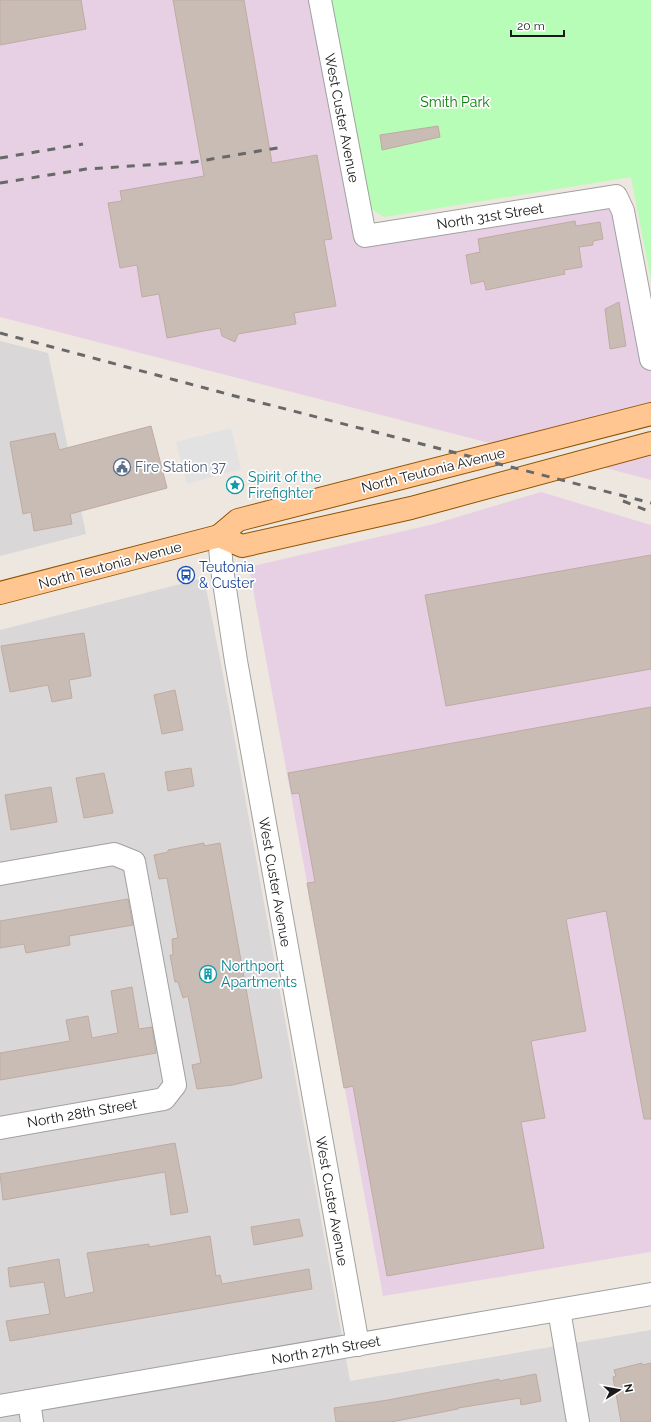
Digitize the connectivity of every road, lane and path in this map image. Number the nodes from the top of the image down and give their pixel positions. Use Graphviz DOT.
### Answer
graph roads {
  1 [pos="320,0"];
  2 [pos="364,236"];
  3 [pos="651,359"];
  4 [pos="651,414"];
  5 [pos="651,443"];
  6 [pos="219,536"];
  7 [pos="0,593"];
  8 [pos="0,874"];
  9 [pos="0,1128"];
  10 [pos="651,1294"];
  11 [pos="559,1310"];
  12 [pos="358,1345"];
  13 [pos="0,1406"];
  14 [pos="30,1412"];
  15 [pos="578,1422"];
  1 -- 2 [label="street, West Custer Avenue"];
  2 -- 3 [label="street, North 31st Street"];
  4 -- 6 [label="main road, North Teutonia Avenue"];
  5 -- 6 [label="main road"];
  6 -- 7 [label="main road, North Teutonia Avenue"];
  6 -- 12 [label="street, West Custer Avenue"];
  8 -- 9 [label="street, North 28th Street"];
  10 -- 11 [label="street, North 27th Street"];
  11 -- 12 [label="street, North 27th Street"];
  11 -- 15 [label="street"];
  12 -- 14 [label="street, North 27th Street"];
  13 -- 14 [label="street, North 27th Street"];
}
